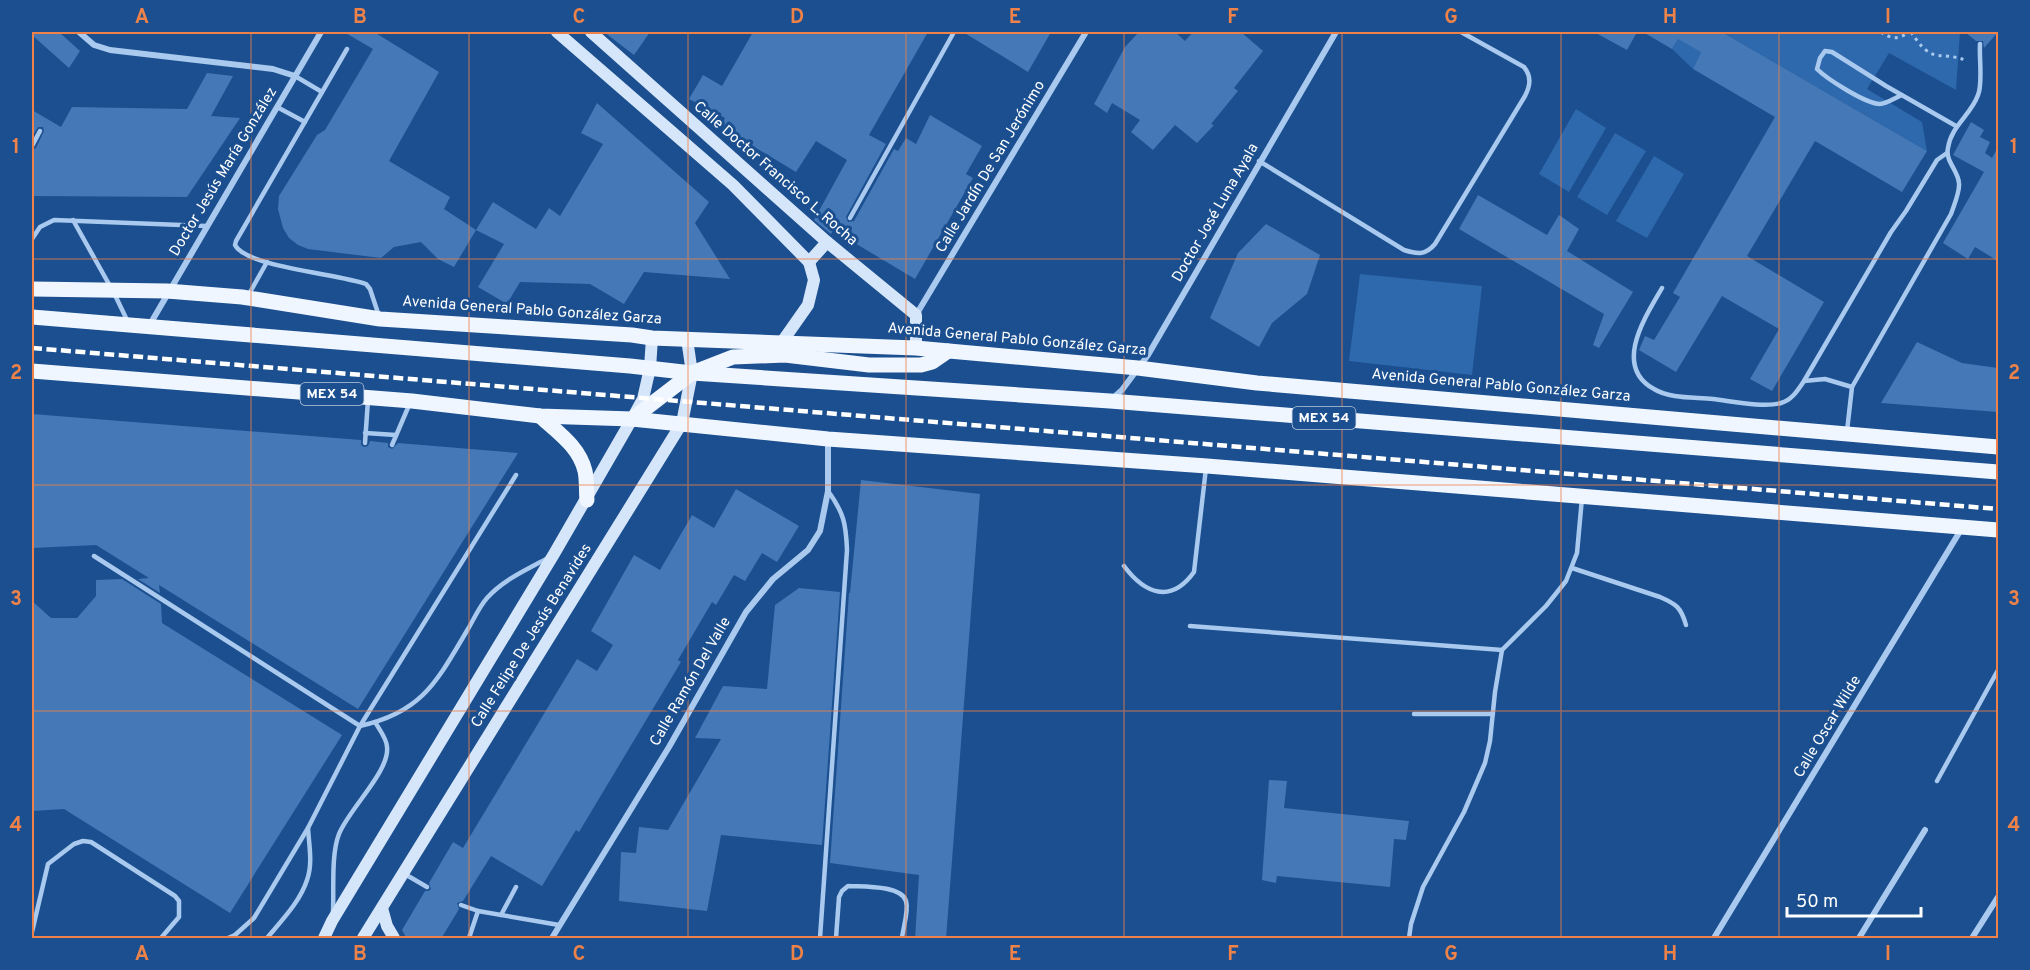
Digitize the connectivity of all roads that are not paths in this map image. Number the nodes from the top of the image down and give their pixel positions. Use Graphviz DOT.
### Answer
graph roads {
  1 [pos="79,32"];
  2 [pos="321,32"];
  3 [pos="557,32"];
  4 [pos="591,32"];
  5 [pos="954,32"];
  6 [pos="1086,32"];
  7 [pos="1336,32"];
  8 [pos="1461,32"];
  9 [pos="1980,44"];
  10 [pos="347,49"];
  11 [pos="620,58"];
  12 [pos="608,74"];
  13 [pos="295,76"];
  14 [pos="322,92"];
  15 [pos="1902,95"];
  16 [pos="277,107"];
  17 [pos="305,122"];
  18 [pos="1956,126"];
  19 [pos="40,131"];
  20 [pos="32,146"];
  21 [pos="1947,153"];
  22 [pos="1259,161"];
  23 [pos="747,170"];
  24 [pos="733,185"];
  25 [pos="850,218"];
  26 [pos="73,220"];
  27 [pos="206,226"];
  28 [pos="32,239"];
  29 [pos="827,242"];
  30 [pos="267,262"];
  31 [pos="809,262"];
  32 [pos="1662,288"];
  33 [pos="32,289"];
  34 [pos="112,290"];
  35 [pos="167,291"];
  36 [pos="247,297"];
  37 [pos="916,315"];
  38 [pos="32,317"];
  39 [pos="380,319"];
  40 [pos="129,325"];
  41 [pos="148,326"];
  42 [pos="652,338"];
  43 [pos="687,339"];
  44 [pos="782,342"];
  45 [pos="916,348"];
  46 [pos="948,351"];
  47 [pos="650,368"];
  48 [pos="1138,368"];
  49 [pos="32,371"];
  50 [pos="692,373"];
  51 [pos="1804,381"];
  52 [pos="1852,387"];
  53 [pos="369,397"];
  54 [pos="412,401"];
  55 [pos="1110,401"];
  56 [pos="540,416"];
  57 [pos="632,419"];
  58 [pos="682,423"];
  59 [pos="365,433"];
  60 [pos="396,435"];
  61 [pos="1847,435"];
  62 [pos="828,439"];
  63 [pos="365,442"];
  64 [pos="392,445"];
  65 [pos="1998,447"];
  66 [pos="1207,466"];
  67 [pos="1998,472"];
  68 [pos="516,475"];
  69 [pos="828,492"];
  70 [pos="1582,496"];
  71 [pos="587,500"];
  72 [pos="1963,527"];
  73 [pos="1998,530"];
  74 [pos="554,555"];
  75 [pos="94,556"];
  76 [pos="1124,566"];
  77 [pos="1572,568"];
  78 [pos="1686,625"];
  79 [pos="1190,626"];
  80 [pos="1502,650"];
  81 [pos="1998,670"];
  82 [pos="1414,714"];
  83 [pos="1493,714"];
  84 [pos="375,722"];
  85 [pos="360,726"];
  86 [pos="1937,781"];
  87 [pos="308,828"];
  88 [pos="1925,830"];
  89 [pos="403,873"];
  90 [pos="427,887"];
  91 [pos="516,887"];
  92 [pos="1998,897"];
  93 [pos="461,905"];
  94 [pos="382,908"];
  95 [pos="478,911"];
  96 [pos="501,915"];
  97 [pos="332,921"];
  98 [pos="559,925"];
  99 [pos="32,932"];
  100 [pos="161,939"];
  101 [pos="228,939"];
  102 [pos="267,939"];
  103 [pos="324,939"];
  104 [pos="363,939"];
  105 [pos="394,939"];
  106 [pos="469,939"];
  107 [pos="552,939"];
  108 [pos="819,939"];
  109 [pos="836,939"];
  110 [pos="902,939"];
  111 [pos="1409,939"];
  112 [pos="1714,939"];
  113 [pos="1859,939"];
  114 [pos="1972,939"];
  1 -- 13 [label="street"];
  2 -- 13 [label="street, Doctor Jesús María González"];
  3 -- 12 [label="street"];
  4 -- 11 [label="street, Calle Doctor Francisco L. Rocha"];
  5 -- 25 [label="lane"];
  6 -- 37 [label="street, Calle Jardín De San Jerónimo"];
  7 -- 22 [label="street, Doctor José Luna Ayala"];
  8 -- 22 [label="lane"];
  9 -- 18 [label="lane"];
  10 -- 14 [label="lane"];
  11 -- 12 [label="street"];
  11 -- 23 [label="street, Calle Doctor Francisco L. Rocha"];
  12 -- 24 [label="street"];
  13 -- 14 [label="lane"];
  13 -- 16 [label="street, Doctor Jesús María González"];
  14 -- 17 [label="lane"];
  15 -- 15 [label="lane"];
  15 -- 18 [label="lane"];
  16 -- 17 [label="lane"];
  16 -- 27 [label="street, Doctor Jesús María González"];
  17 -- 30 [label="lane"];
  18 -- 21 [label="lane"];
  19 -- 20 [label="lane"];
  21 -- 51 [label="lane"];
  21 -- 52 [label="lane"];
  22 -- 48 [label="street, Doctor José Luna Ayala"];
  23 -- 24 [label="street"];
  23 -- 29 [label="street, Calle Doctor Francisco L. Rocha"];
  24 -- 31 [label="street"];
  26 -- 27 [label="lane"];
  26 -- 28 [label="lane"];
  26 -- 34 [label="lane"];
  27 -- 35 [label="street, Doctor Jesús María González"];
  29 -- 31 [label="street"];
  29 -- 37 [label="street, Calle Doctor Francisco L. Rocha"];
  30 -- 36 [label="lane"];
  30 -- 39 [label="lane"];
  31 -- 44 [label="street"];
  32 -- 51 [label="lane"];
  33 -- 34 [label="main road, Avenida General Pablo González Garza / MEX 54"];
  34 -- 35 [label="main road, Avenida General Pablo González Garza / MEX 54"];
  34 -- 40 [label="lane"];
  35 -- 36 [label="main road, Avenida General Pablo González Garza / MEX 54"];
  35 -- 41 [label="street, Doctor Jesús María González"];
  36 -- 39 [label="main road, Avenida General Pablo González Garza / MEX 54"];
  37 -- 45 [label="street"];
  38 -- 40 [label="main road, MEX 54"];
  39 -- 42 [label="main road, Avenida General Pablo González Garza / MEX 54"];
  40 -- 41 [label="main road, MEX 54"];
  41 -- 47 [label="main road, MEX 54"];
  42 -- 43 [label="main road, Avenida General Pablo González Garza / MEX 54"];
  42 -- 47 [label="street, Calle Felipe De Jesús Benavides"];
  43 -- 44 [label="main road, Avenida General Pablo González Garza / MEX 54"];
  43 -- 50 [label="street, Calle Felipe De Jesús Benavides"];
  44 -- 45 [label="main road, Avenida General Pablo González Garza / MEX 54"];
  45 -- 46 [label="main road, Avenida General Pablo González Garza / MEX 54"];
  46 -- 48 [label="main road, Avenida General Pablo González Garza / MEX 54"];
  46 -- 50 [label="main road"];
  47 -- 50 [label="main road, MEX 54"];
  47 -- 57 [label="street, Calle Felipe De Jesús Benavides"];
  48 -- 55 [label="street, Doctor José Luna Ayala"];
  48 -- 61 [label="main road, Avenida General Pablo González Garza / MEX 54"];
  49 -- 53 [label="main road, MEX 54"];
  50 -- 55 [label="main road, MEX 54"];
  50 -- 57 [label="main road"];
  50 -- 58 [label="street, Calle Felipe De Jesús Benavides"];
  51 -- 52 [label="lane"];
  52 -- 61 [label="lane"];
  53 -- 54 [label="main road, MEX 54"];
  53 -- 59 [label="lane"];
  54 -- 56 [label="main road, MEX 54"];
  54 -- 60 [label="lane"];
  55 -- 67 [label="main road, MEX 54"];
  56 -- 57 [label="main road, MEX 54"];
  56 -- 71 [label="main road"];
  57 -- 58 [label="main road, MEX 54"];
  57 -- 71 [label="street, Calle Felipe De Jesús Benavides"];
  58 -- 62 [label="main road, MEX 54"];
  58 -- 89 [label="street, Calle Felipe De Jesús Benavides"];
  59 -- 60 [label="lane"];
  59 -- 63 [label="lane"];
  60 -- 64 [label="lane"];
  61 -- 65 [label="main road, Avenida General Pablo González Garza / MEX 54"];
  62 -- 66 [label="main road, MEX 54"];
  62 -- 69 [label="street, Calle Ramón Del Valle"];
  66 -- 70 [label="main road, MEX 54"];
  66 -- 76 [label="lane"];
  68 -- 85 [label="lane"];
  69 -- 98 [label="street, Calle Ramón Del Valle"];
  69 -- 108 [label="lane"];
  70 -- 72 [label="main road, MEX 54"];
  70 -- 77 [label="lane"];
  71 -- 74 [label="street, Calle Felipe De Jesús Benavides"];
  72 -- 73 [label="main road, MEX 54"];
  72 -- 112 [label="street, Calle Oscar Wilde"];
  74 -- 84 [label="lane"];
  74 -- 97 [label="street, Calle Felipe De Jesús Benavides"];
  75 -- 85 [label="lane"];
  77 -- 78 [label="lane"];
  77 -- 80 [label="lane"];
  79 -- 80 [label="lane"];
  80 -- 83 [label="lane"];
  81 -- 86 [label="lane"];
  82 -- 83 [label="lane"];
  83 -- 111 [label="lane"];
  84 -- 85 [label="lane"];
  84 -- 97 [label="lane"];
  85 -- 87 [label="lane"];
  87 -- 101 [label="lane"];
  87 -- 102 [label="lane"];
  88 -- 113 [label="street"];
  89 -- 90 [label="lane"];
  89 -- 94 [label="street, Calle Felipe De Jesús Benavides"];
  91 -- 96 [label="lane"];
  92 -- 114 [label="street"];
  93 -- 95 [label="lane"];
  94 -- 104 [label="street, Calle Felipe De Jesús Benavides"];
  94 -- 105 [label="street"];
  95 -- 96 [label="lane"];
  95 -- 106 [label="lane"];
  96 -- 98 [label="lane"];
  97 -- 103 [label="street, Calle Felipe De Jesús Benavides"];
  98 -- 107 [label="street, Calle Ramón Del Valle"];
  99 -- 100 [label="lane"];
  109 -- 110 [label="lane"];
}
